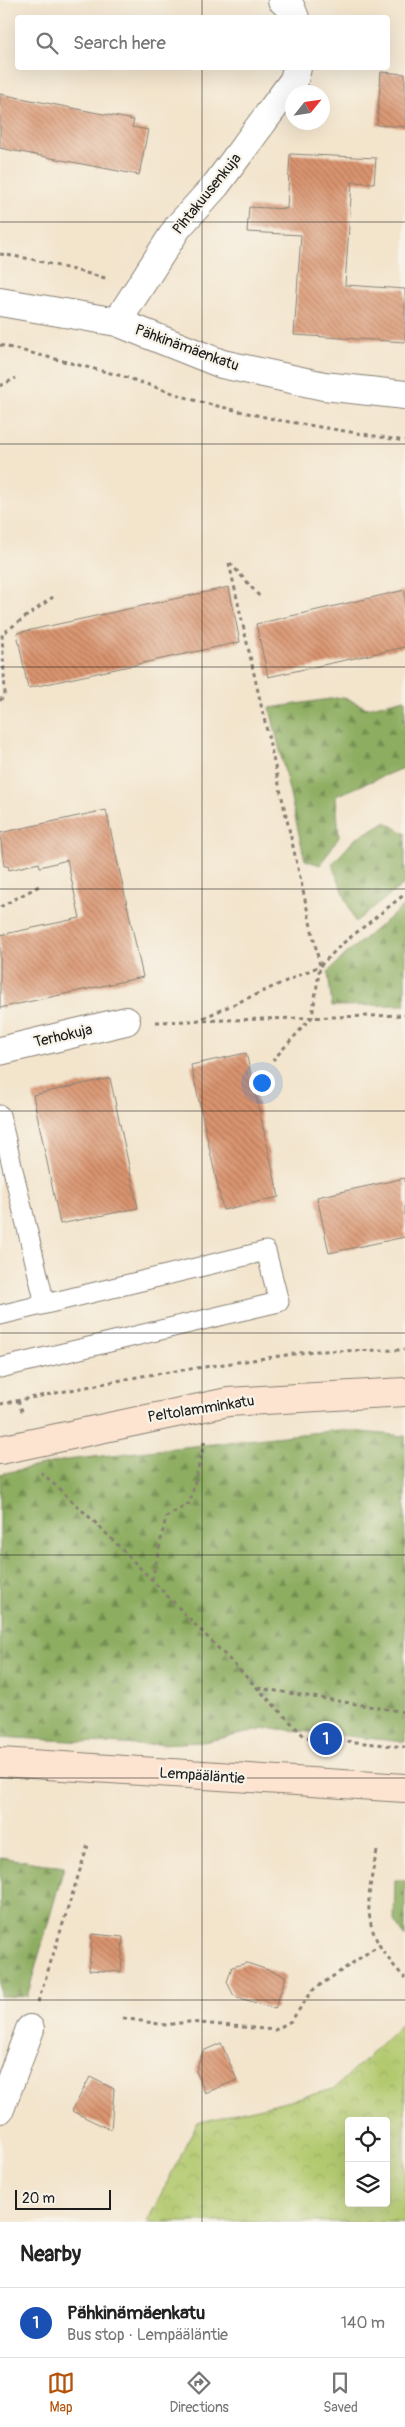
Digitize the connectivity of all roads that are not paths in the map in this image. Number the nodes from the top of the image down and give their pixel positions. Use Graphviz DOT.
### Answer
graph roads {
  1 [pos="282,0"];
  2 [pos="294,15"];
  3 [pos="296,70"];
  4 [pos="0,302"];
  5 [pos="117,322"];
  6 [pos="405,394"];
  7 [pos="126,1022"];
  8 [pos="0,1051"];
  9 [pos="0,1115"];
  10 [pos="45,1304"];
  11 [pos="0,1315"];
  12 [pos="0,1368"];
  13 [pos="405,1392"];
  14 [pos="0,1450"];
  15 [pos="0,1762"];
  16 [pos="405,1788"];
  17 [pos="30,2029"];
  18 [pos="0,2109"];
  1 -- 2 [label="street"];
  3 -- 5 [label="street, Pihtakuusenkuja"];
  4 -- 5 [label="street, Pähkinämäenkatu"];
  5 -- 6 [label="street, Pähkinämäenkatu"];
  7 -- 8 [label="street, Terhokuja"];
  9 -- 10 [label="lane"];
  10 -- 11 [label="lane"];
  10 -- 12 [label="lane"];
  13 -- 14 [label="street, Peltolamminkatu"];
  15 -- 16 [label="street, Lempääläntie"];
  17 -- 18 [label="street"];
}
